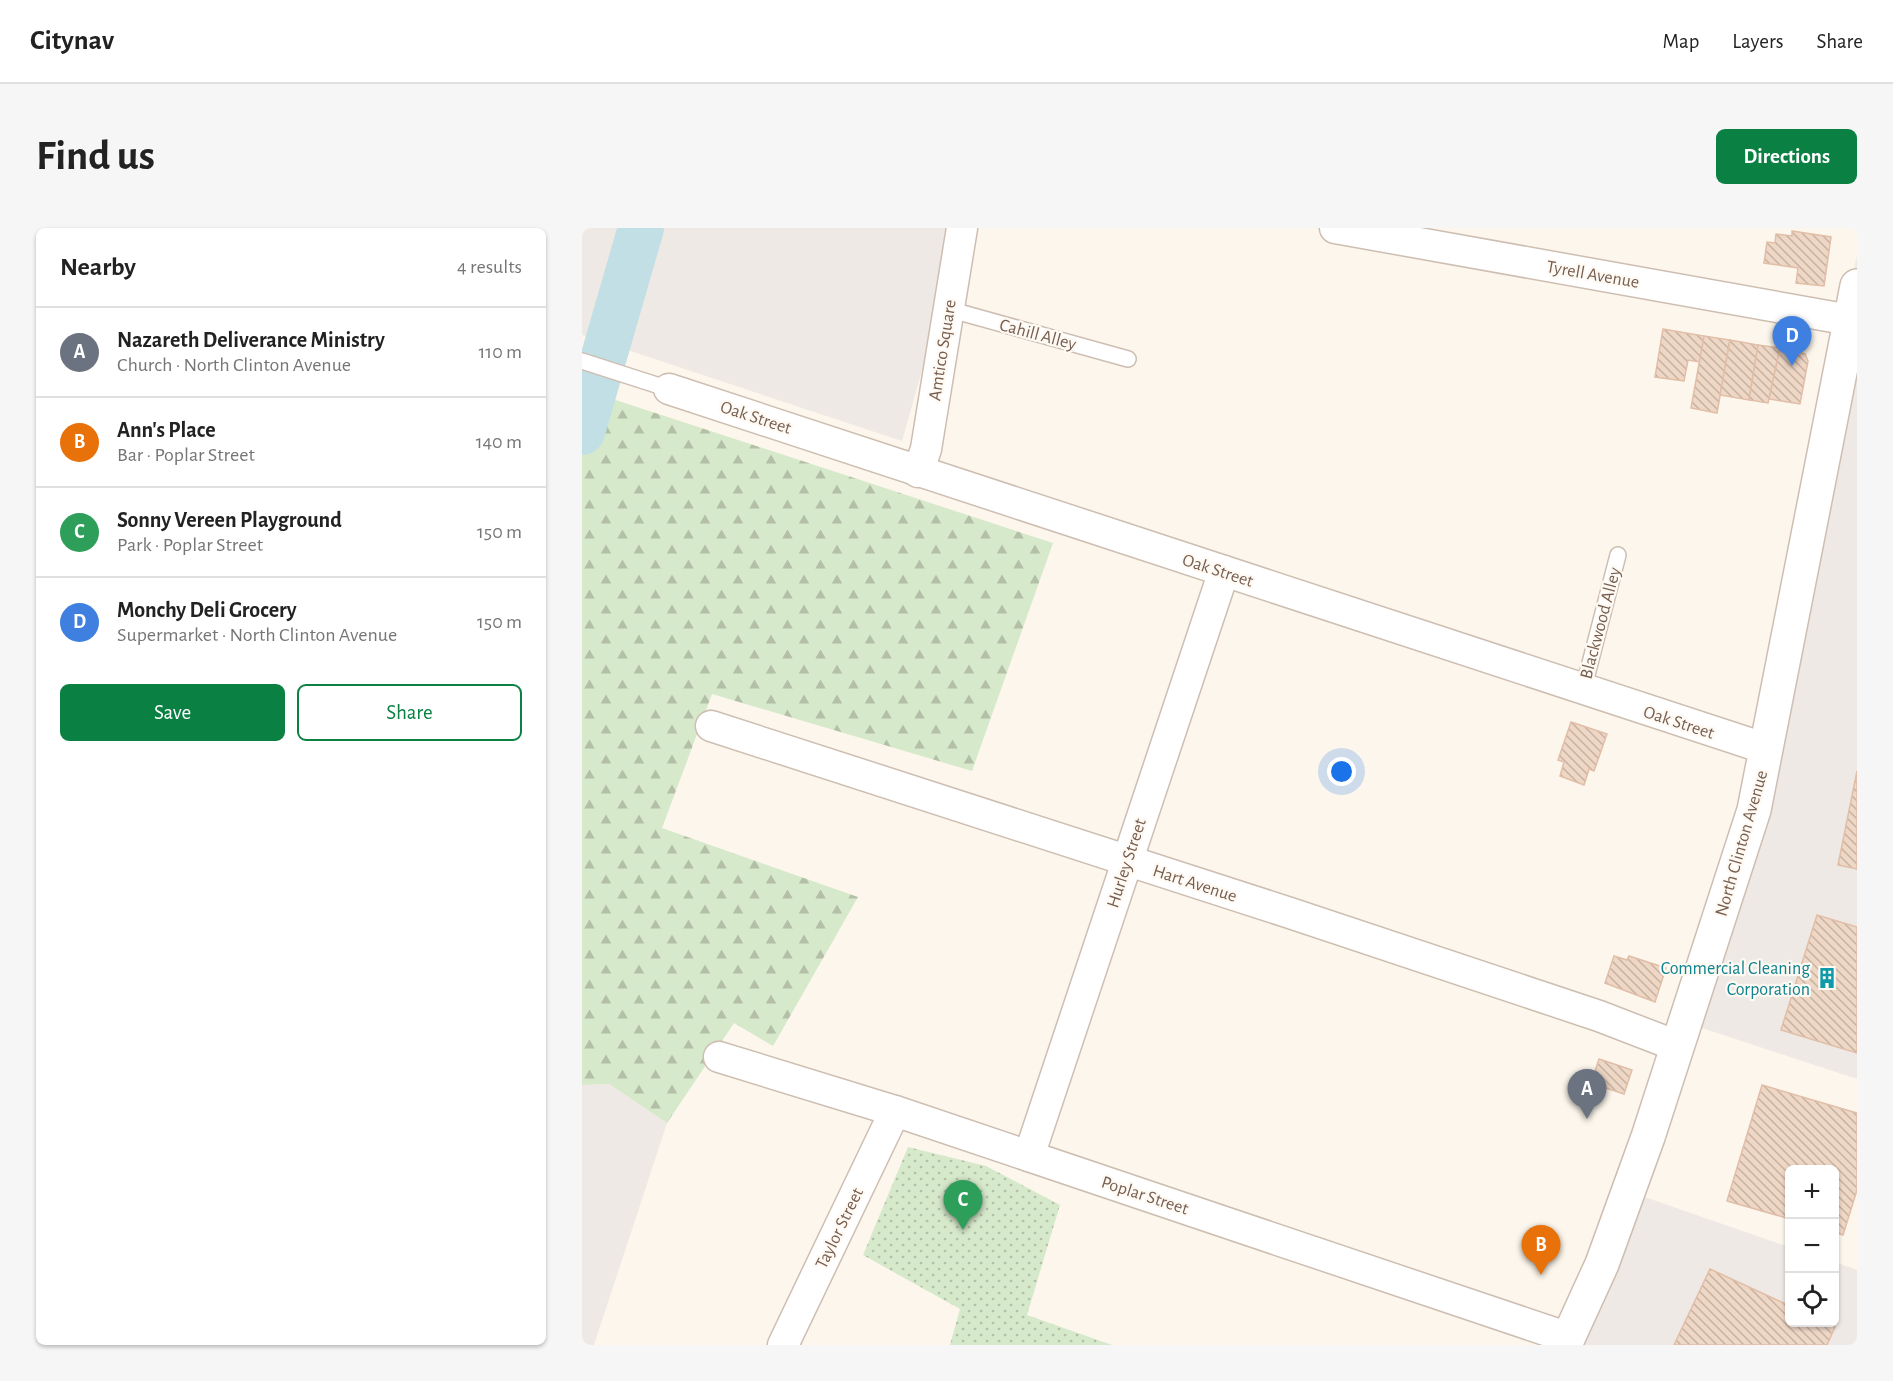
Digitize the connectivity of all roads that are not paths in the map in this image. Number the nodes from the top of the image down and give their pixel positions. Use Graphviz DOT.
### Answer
graph roads {
  1 [pos="962,228"];
  2 [pos="1335,228"];
  3 [pos="1857,286"];
  4 [pos="948,309"];
  5 [pos="1850,320"];
  6 [pos="1128,359"];
  7 [pos="582,361"];
  8 [pos="669,389"];
  9 [pos="918,472"];
  10 [pos="1618,555"];
  11 [pos="1224,571"];
  12 [pos="1583,690"];
  13 [pos="711,726"];
  14 [pos="1767,749"];
  15 [pos="1126,861"];
  16 [pos="1677,1046"];
  17 [pos="719,1058"];
  18 [pos="895,1111"];
  19 [pos="1029,1156"];
  20 [pos="1567,1341"];
  21 [pos="783,1345"];
  1 -- 4 [label="street, Amtico Square"];
  2 -- 5 [label="street, Tyrell Avenue"];
  3 -- 5 [label="street, North Clinton Avenue"];
  4 -- 6 [label="lane, Cahill Alley"];
  4 -- 9 [label="street, Amtico Square"];
  5 -- 14 [label="street, North Clinton Avenue"];
  7 -- 8 [label="lane"];
  8 -- 9 [label="street, Oak Street"];
  9 -- 11 [label="street, Oak Street"];
  10 -- 12 [label="lane, Blackwood Alley"];
  11 -- 12 [label="street, Oak Street"];
  11 -- 15 [label="street, Hurley Street"];
  12 -- 14 [label="street, Oak Street"];
  13 -- 15 [label="street, Hart Avenue"];
  14 -- 16 [label="street, North Clinton Avenue"];
  15 -- 16 [label="street, Hart Avenue"];
  15 -- 19 [label="street, Hurley Street"];
  16 -- 20 [label="street, North Clinton Avenue"];
  17 -- 18 [label="street, Poplar Street"];
  18 -- 19 [label="street, Poplar Street"];
  18 -- 21 [label="street, Taylor Street"];
  19 -- 20 [label="street, Poplar Street"];
}
